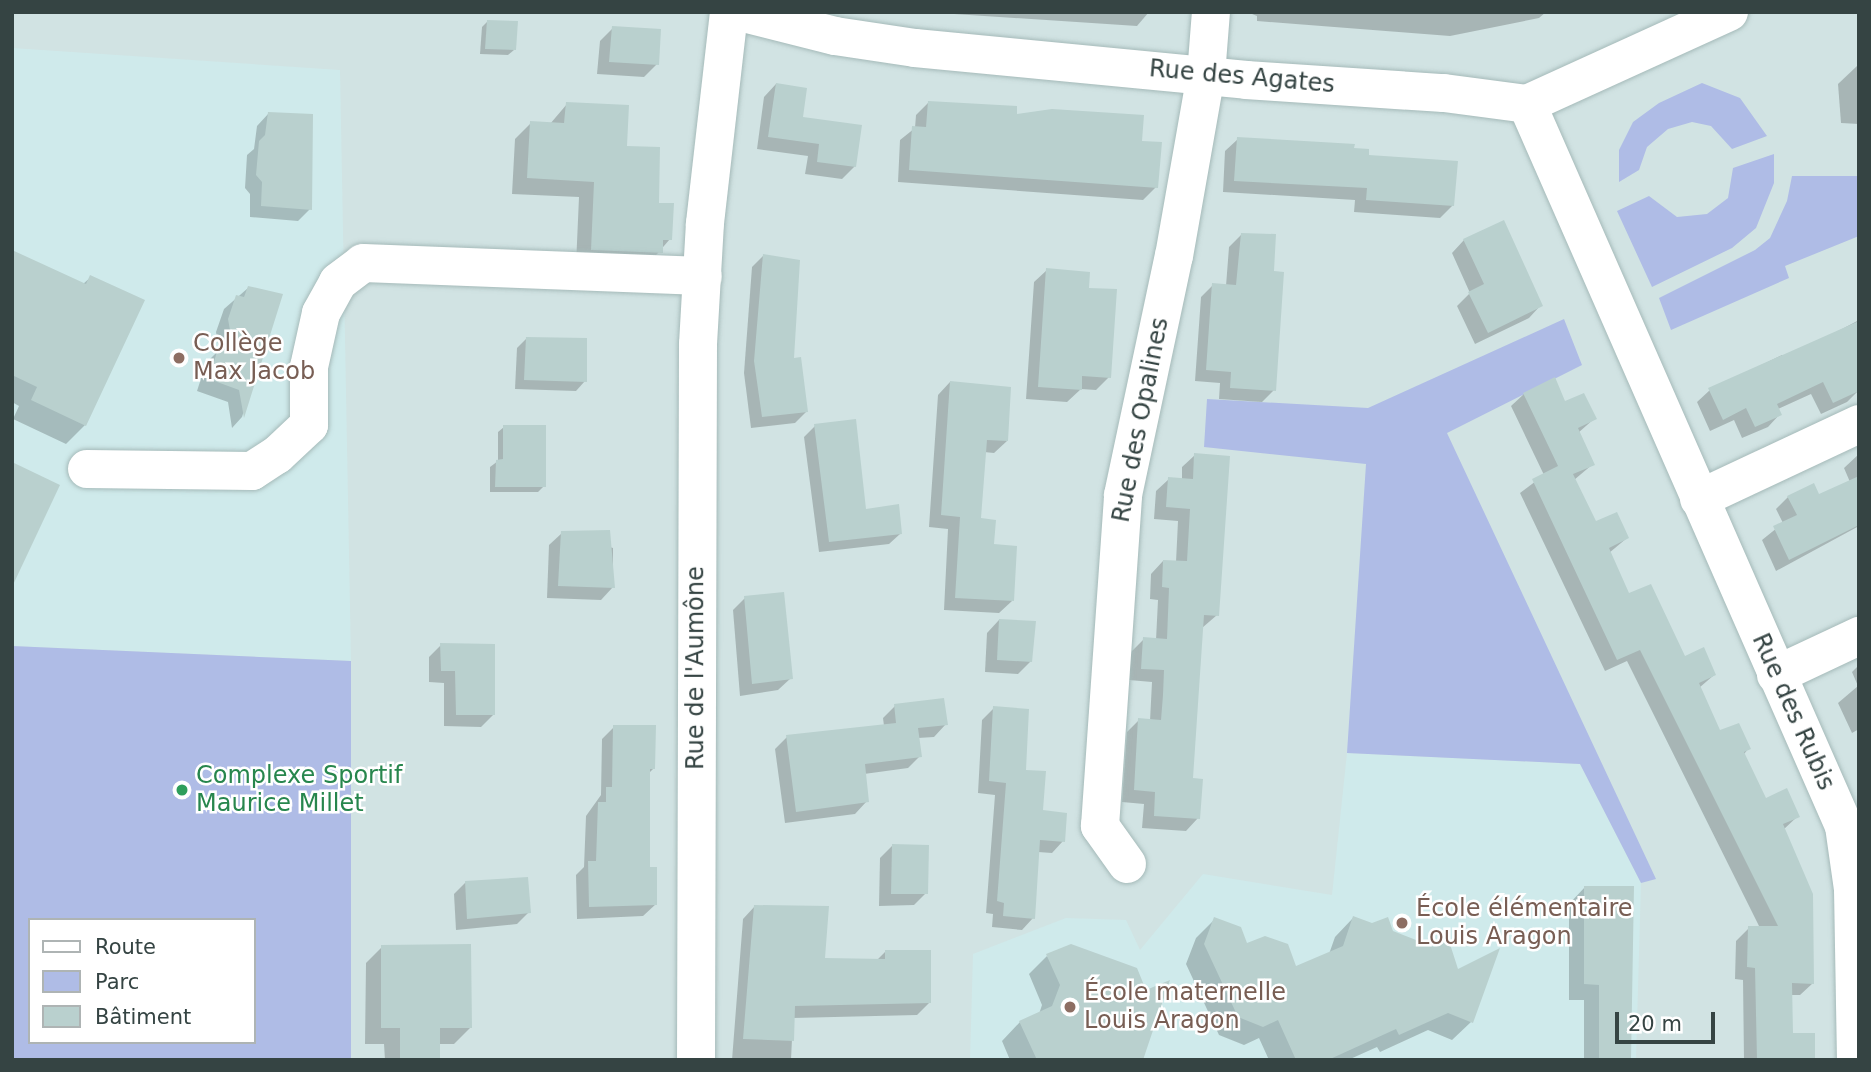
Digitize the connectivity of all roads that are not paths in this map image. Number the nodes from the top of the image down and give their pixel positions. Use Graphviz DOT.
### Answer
graph roads {
  1 [pos="729,12"];
  2 [pos="740,12"];
  3 [pos="1211,12"];
  4 [pos="1729,12"];
  5 [pos="1206,75"];
  6 [pos="1527,104"];
  7 [pos="703,276"];
  8 [pos="1859,424"];
  9 [pos="87,469"];
  10 [pos="1699,499"];
  11 [pos="1859,636"];
  12 [pos="1776,675"];
  13 [pos="1127,864"];
  14 [pos="1857,1001"];
  15 [pos="696,1060"];
  16 [pos="1856,1060"];
  1 -- 7 [label="street, Rue de l'Aumône"];
  2 -- 5 [label="street, Rue des Agates"];
  3 -- 5 [label="street, Rue des Opalines"];
  4 -- 6 [label="street"];
  5 -- 6 [label="street, Rue des Agates"];
  5 -- 13 [label="street, Rue des Opalines"];
  6 -- 10 [label="street, Rue des Rubis"];
  7 -- 9 [label="street"];
  7 -- 15 [label="street, Rue de l'Aumône"];
  8 -- 10 [label="street"];
  10 -- 12 [label="street, Rue des Rubis"];
  11 -- 12 [label="street"];
  12 -- 14 [label="street, Rue des Rubis"];
  14 -- 16 [label="street, Rue des Rubis"];
}
